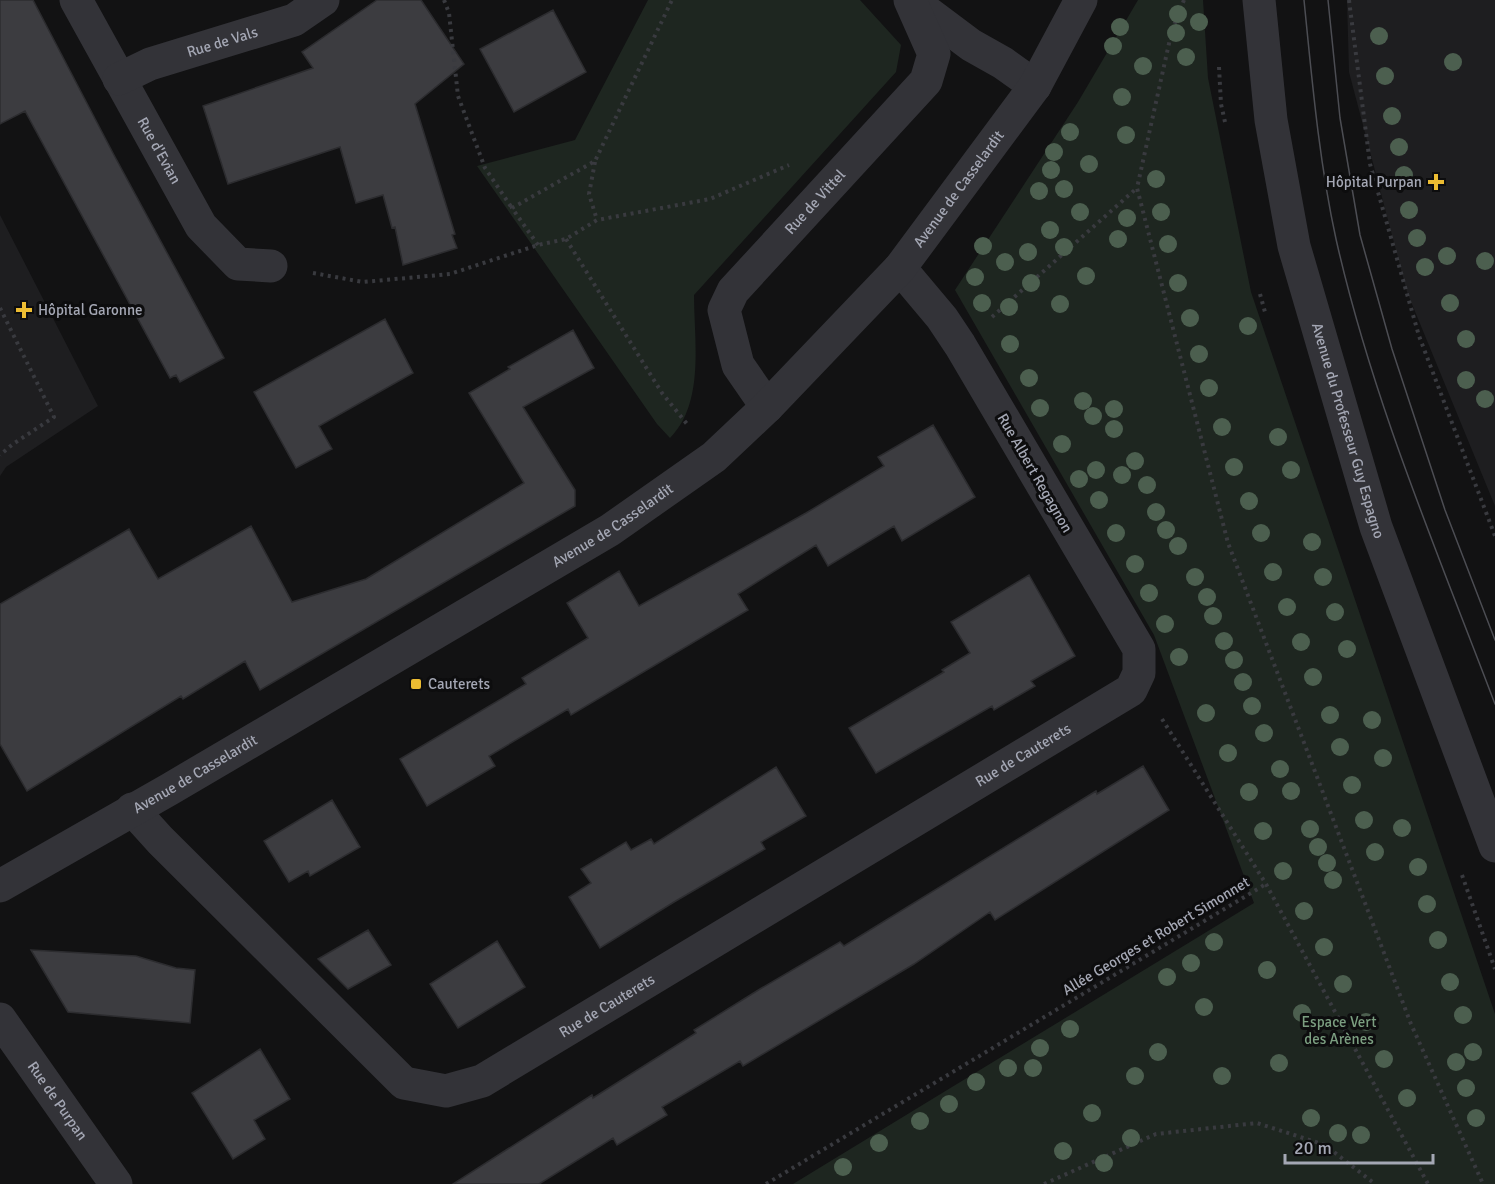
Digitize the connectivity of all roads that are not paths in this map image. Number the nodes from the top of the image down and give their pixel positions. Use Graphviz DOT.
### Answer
graph roads {
  1 [pos="76,0"];
  2 [pos="323,0"];
  3 [pos="911,0"];
  4 [pos="1081,0"];
  5 [pos="1259,0"];
  6 [pos="118,79"];
  7 [pos="1035,86"];
  8 [pos="271,266"];
  9 [pos="900,268"];
  10 [pos="767,407"];
  11 [pos="1131,690"];
  12 [pos="132,809"];
  13 [pos="1495,846"];
  14 [pos="0,886"];
  15 [pos="0,1018"];
  16 [pos="116,1184"];
  1 -- 6 [label="street, Rue d'Evian"];
  2 -- 6 [label="street, Rue de Vals"];
  3 -- 7 [label="street, Rue de Vittel"];
  3 -- 10 [label="street, Rue de Vittel"];
  4 -- 7 [label="street, Avenue de Casselardit"];
  5 -- 13 [label="street, Avenue du Professeur Guy Espagno"];
  6 -- 8 [label="street, Rue d'Evian"];
  7 -- 9 [label="street, Avenue de Casselardit"];
  9 -- 10 [label="street, Avenue de Casselardit"];
  9 -- 11 [label="street, Rue Albert Regagnon"];
  10 -- 12 [label="street, Avenue de Casselardit"];
  11 -- 12 [label="street, Rue de Cauterets"];
  12 -- 14 [label="street, Avenue de Casselardit"];
  15 -- 16 [label="street, Rue de Purpan"];
}
